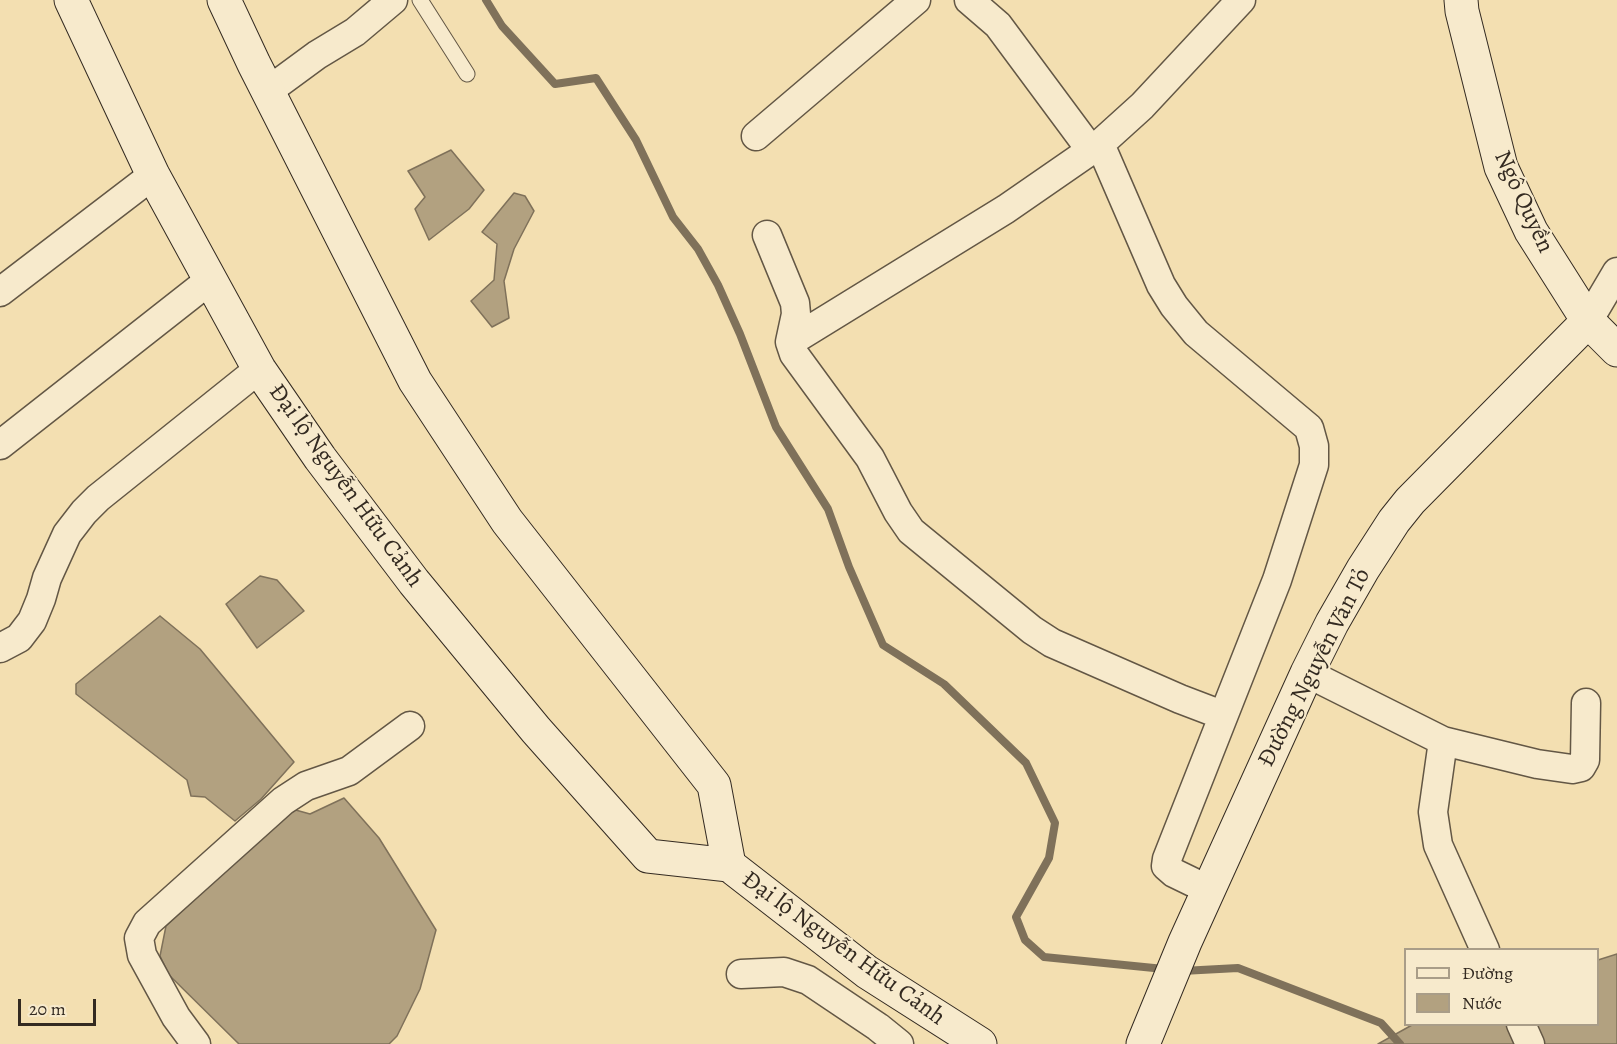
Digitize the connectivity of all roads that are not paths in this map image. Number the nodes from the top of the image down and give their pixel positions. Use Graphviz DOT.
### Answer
graph roads {
  1 [pos="71,0"];
  2 [pos="224,0"];
  3 [pos="393,0"];
  4 [pos="420,0"];
  5 [pos="916,0"];
  6 [pos="969,0"];
  7 [pos="1241,0"];
  8 [pos="1461,0"];
  9 [pos="467,74"];
  10 [pos="268,92"];
  11 [pos="756,136"];
  12 [pos="1095,147"];
  13 [pos="153,175"];
  14 [pos="767,235"];
  15 [pos="1617,272"];
  16 [pos="210,280"];
  17 [pos="0,292"];
  18 [pos="1588,321"];
  19 [pos="790,342"];
  20 [pos="1617,351"];
  21 [pos="259,369"];
  22 [pos="0,445"];
  23 [pos="0,648"];
  24 [pos="1307,673"];
  25 [pos="1586,703"];
  26 [pos="1222,715"];
  27 [pos="410,726"];
  28 [pos="1443,741"];
  29 [pos="729,866"];
  30 [pos="1209,890"];
  31 [pos="1484,948"];
  32 [pos="741,974"];
  33 [pos="1522,1026"];
  34 [pos="969,1038"];
  35 [pos="196,1044"];
  36 [pos="899,1044"];
  37 [pos="1143,1044"];
  38 [pos="1530,1044"];
  1 -- 13 [label="main road, Đại lộ Nguyễn Hữu Cảnh"];
  2 -- 10 [label="main road, Đại lộ Nguyễn Hữu Cảnh"];
  3 -- 10 [label="street"];
  4 -- 9 [label="lane"];
  5 -- 11 [label="street"];
  6 -- 12 [label="street"];
  7 -- 12 [label="street"];
  8 -- 18 [label="main road, Ngô Quyền"];
  10 -- 29 [label="main road, Đại lộ Nguyễn Hữu Cảnh"];
  12 -- 19 [label="street"];
  12 -- 26 [label="street"];
  13 -- 16 [label="main road, Đại lộ Nguyễn Hữu Cảnh"];
  13 -- 17 [label="street"];
  14 -- 19 [label="street"];
  15 -- 18 [label="street"];
  16 -- 21 [label="main road, Đại lộ Nguyễn Hữu Cảnh"];
  16 -- 22 [label="street"];
  18 -- 20 [label="main road, Ngô Quyền"];
  18 -- 24 [label="main road, Đường Nguyễn Văn Tỏ"];
  19 -- 26 [label="street"];
  21 -- 23 [label="street"];
  21 -- 29 [label="main road, Đại lộ Nguyễn Hữu Cảnh"];
  24 -- 28 [label="street"];
  24 -- 30 [label="main road, Đường Nguyễn Văn Tỏ"];
  25 -- 28 [label="street"];
  26 -- 30 [label="street"];
  27 -- 35 [label="street"];
  28 -- 31 [label="street"];
  29 -- 34 [label="main road, Đại lộ Nguyễn Hữu Cảnh"];
  30 -- 37 [label="main road, Đường Nguyễn Văn Tỏ"];
  32 -- 36 [label="street"];
  33 -- 38 [label="street"];
}
